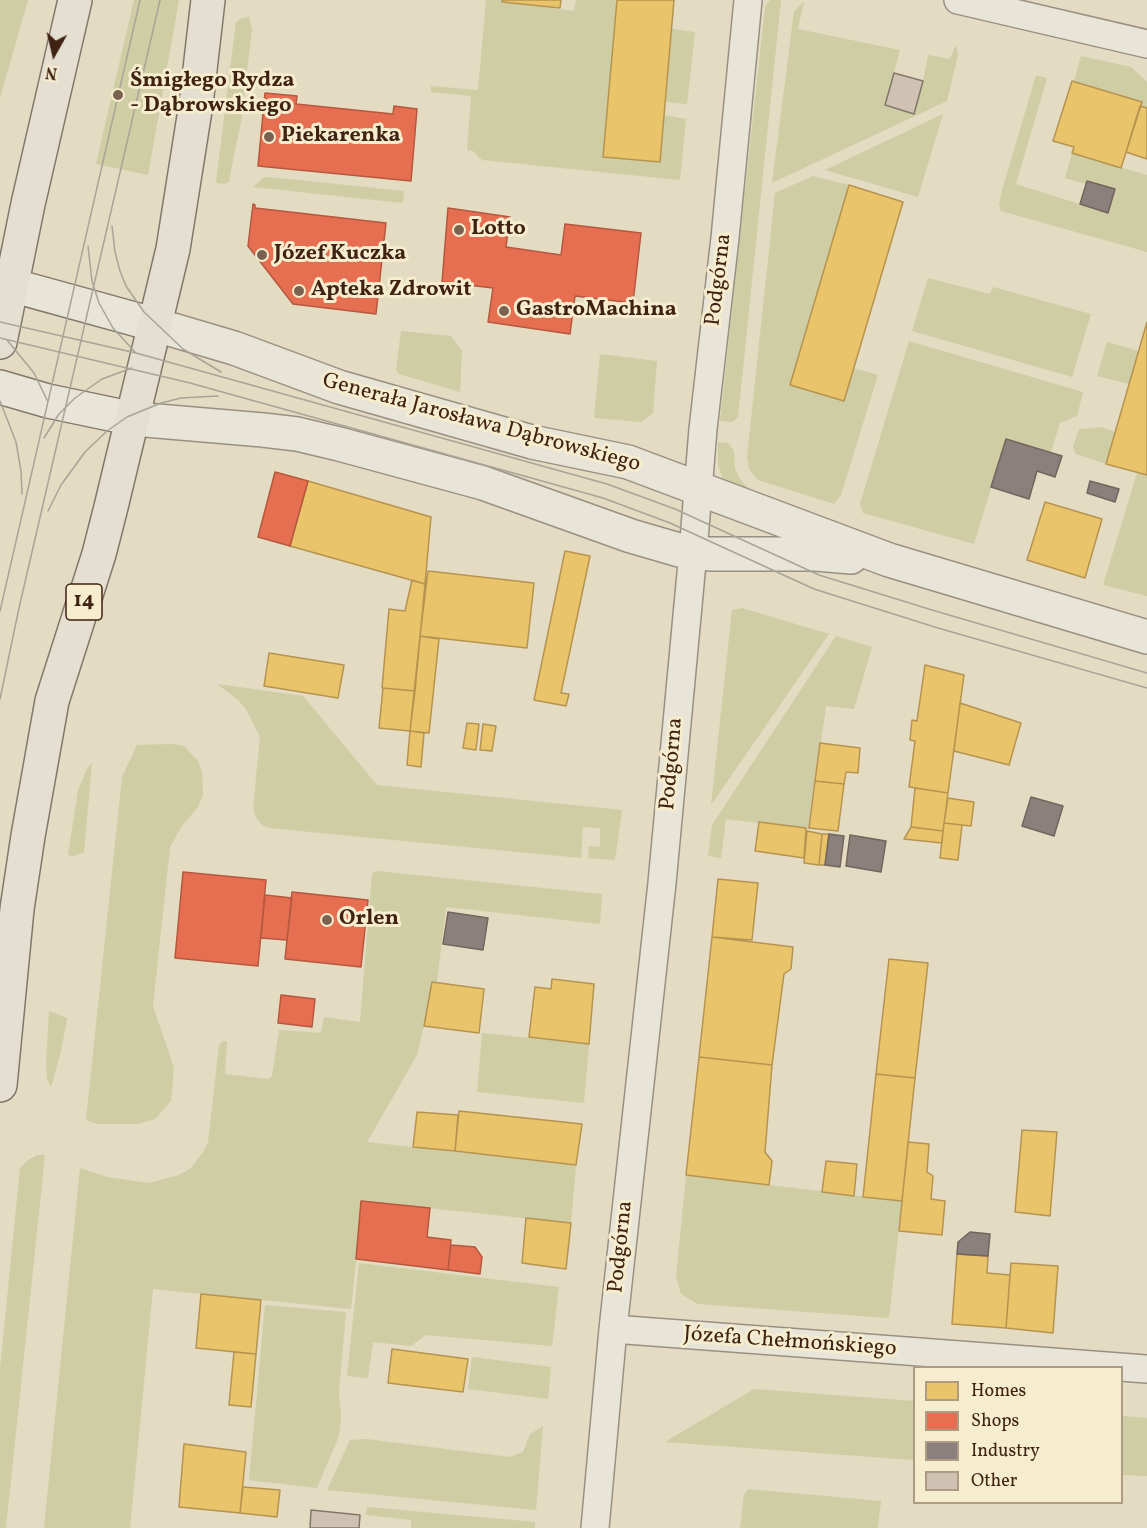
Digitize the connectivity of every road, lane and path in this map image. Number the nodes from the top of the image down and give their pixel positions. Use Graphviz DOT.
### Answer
graph roads {
  1 [pos="75,0"];
  2 [pos="208,0"];
  3 [pos="748,0"];
  4 [pos="958,0"];
  5 [pos="1147,44"];
  6 [pos="6,283"];
  7 [pos="156,325"];
  8 [pos="0,342"];
  9 [pos="0,387"];
  10 [pos="134,419"];
  11 [pos="698,489"];
  12 [pos="693,552"];
  13 [pos="889,560"];
  14 [pos="1147,637"];
  15 [pos="0,1085"];
  16 [pos="613,1329"];
  17 [pos="1107,1366"];
  18 [pos="1123,1367"];
  19 [pos="1147,1369"];
  20 [pos="595,1528"];
  1 -- 6 [label="main road"];
  2 -- 7 [label="main road, 14"];
  3 -- 11 [label="street, Podgórna"];
  4 -- 5 [label="street"];
  6 -- 7 [label="street, Generała Jarosława Dąbrowskiego"];
  6 -- 8 [label="main road"];
  7 -- 10 [label="main road, 14"];
  7 -- 11 [label="street, Generała Jarosława Dąbrowskiego"];
  9 -- 10 [label="street, Generała Jarosława Dąbrowskiego"];
  10 -- 12 [label="street, Generała Jarosława Dąbrowskiego"];
  10 -- 15 [label="main road, 14"];
  11 -- 12 [label="street, Podgórna"];
  11 -- 13 [label="street, Generała Jarosława Dąbrowskiego"];
  12 -- 13 [label="street, Generała Jarosława Dąbrowskiego"];
  12 -- 16 [label="street, Podgórna"];
  13 -- 14 [label="street, Generała Jarosława Dąbrowskiego"];
  16 -- 17 [label="street, Józefa Chełmońskiego"];
  16 -- 20 [label="street, Podgórna"];
  18 -- 19 [label="street, Józefa Chełmońskiego"];
}
